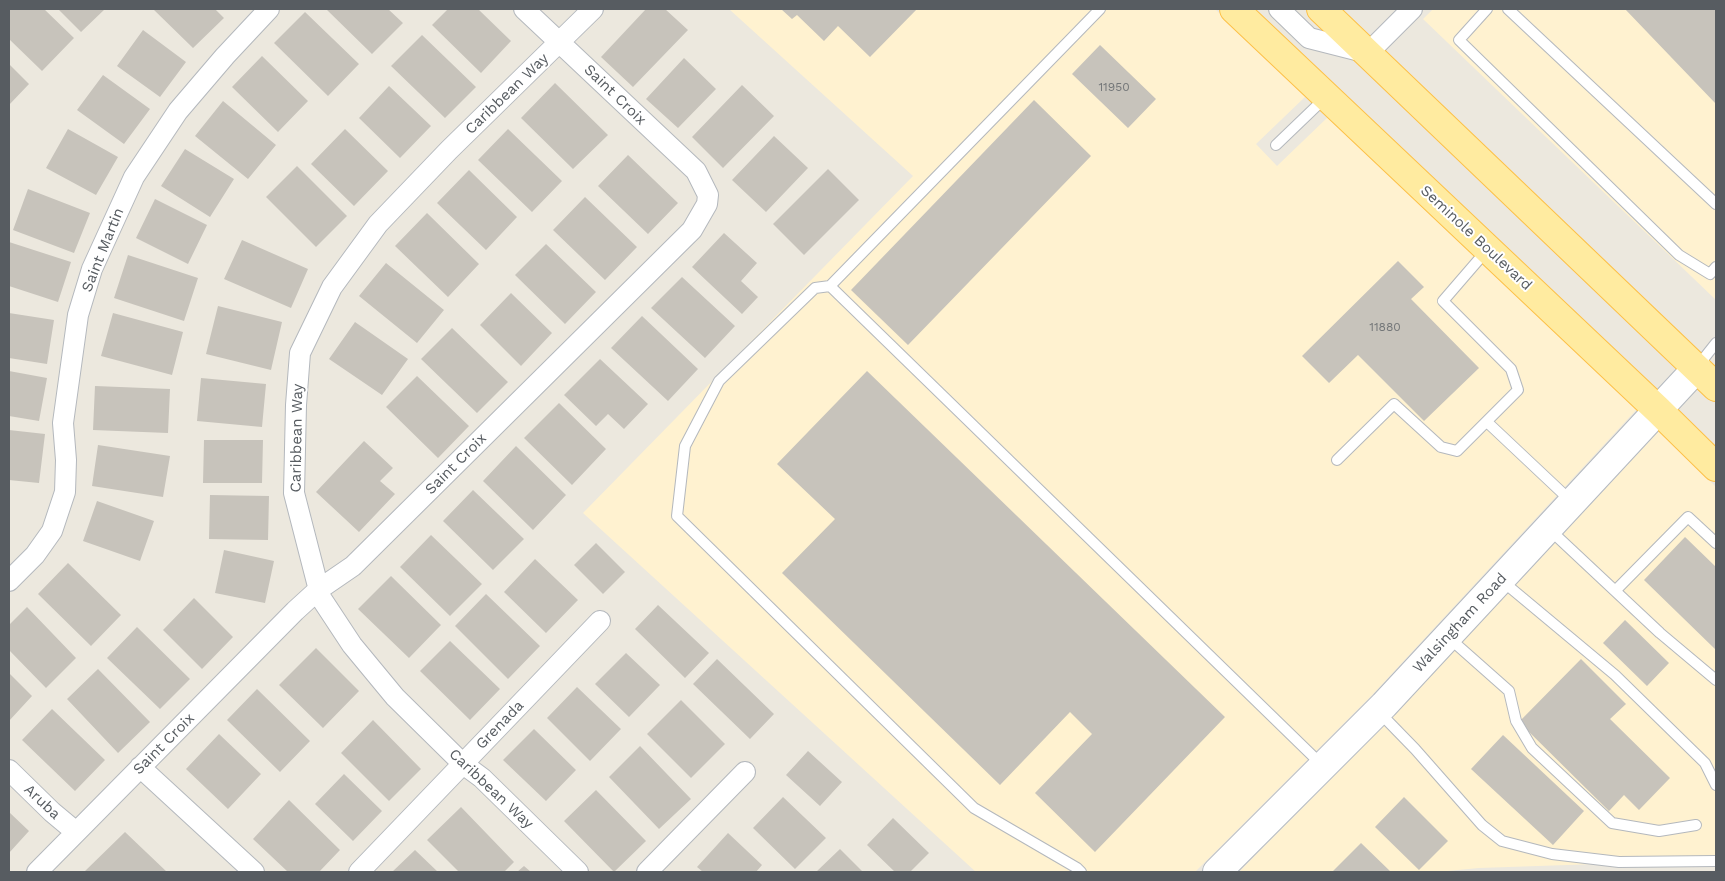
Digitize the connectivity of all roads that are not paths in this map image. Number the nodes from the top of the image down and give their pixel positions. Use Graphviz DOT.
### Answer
graph roads {
  1 [pos="269,9"];
  2 [pos="524,9"];
  3 [pos="593,9"];
  4 [pos="1100,9"];
  5 [pos="1234,9"];
  6 [pos="1279,9"];
  7 [pos="1322,9"];
  8 [pos="1412,9"];
  9 [pos="1487,9"];
  10 [pos="1508,9"];
  11 [pos="560,42"];
  12 [pos="1368,53"];
  13 [pos="1327,97"];
  14 [pos="1276,145"];
  15 [pos="1716,204"];
  16 [pos="1488,249"];
  17 [pos="1716,267"];
  18 [pos="830,286"];
  19 [pos="1716,343"];
  20 [pos="1697,368"];
  21 [pos="1716,387"];
  22 [pos="1658,410"];
  23 [pos="1488,422"];
  24 [pos="1337,460"];
  25 [pos="1716,468"];
  26 [pos="1572,502"];
  27 [pos="1548,528"];
  28 [pos="1716,543"];
  29 [pos="1501,579"];
  30 [pos="9,582"];
  31 [pos="318,590"];
  32 [pos="1615,591"];
  33 [pos="600,621"];
  34 [pos="1447,636"];
  35 [pos="1716,680"];
  36 [pos="1378,711"];
  37 [pos="463,764"];
  38 [pos="1323,766"];
  39 [pos="140,768"];
  40 [pos="9,770"];
  41 [pos="745,772"];
  42 [pos="1716,785"];
  43 [pos="1696,825"];
  44 [pos="76,832"];
  45 [pos="1716,861"];
  46 [pos="37,872"];
  47 [pos="254,872"];
  48 [pos="358,872"];
  49 [pos="578,872"];
  50 [pos="647,872"];
  51 [pos="1081,872"];
  52 [pos="1217,872"];
  1 -- 30 [label="street, Saint Martin"];
  2 -- 11 [label="street, Saint Croix"];
  3 -- 11 [label="street, Caribbean Way"];
  4 -- 18 [label="lane"];
  5 -- 13 [label="main road, Seminole Boulevard"];
  6 -- 12 [label="street"];
  7 -- 12 [label="main road"];
  8 -- 12 [label="street"];
  9 -- 17 [label="lane"];
  10 -- 15 [label="lane"];
  11 -- 31 [label="street, Caribbean Way"];
  11 -- 31 [label="street, Saint Croix"];
  12 -- 20 [label="main road"];
  13 -- 14 [label="lane"];
  13 -- 16 [label="main road, Seminole Boulevard"];
  16 -- 22 [label="main road, Seminole Boulevard"];
  16 -- 23 [label="lane"];
  18 -- 38 [label="lane"];
  18 -- 51 [label="lane"];
  19 -- 20 [label="lane"];
  20 -- 21 [label="main road"];
  20 -- 22 [label="street, Walsingham Road"];
  22 -- 25 [label="main road, Seminole Boulevard"];
  22 -- 26 [label="street, Walsingham Road"];
  23 -- 24 [label="lane"];
  23 -- 26 [label="lane"];
  26 -- 27 [label="street, Walsingham Road"];
  27 -- 29 [label="street, Walsingham Road"];
  27 -- 32 [label="lane"];
  28 -- 32 [label="lane"];
  29 -- 34 [label="street, Walsingham Road"];
  29 -- 42 [label="lane"];
  31 -- 37 [label="street, Caribbean Way"];
  31 -- 39 [label="street, Saint Croix"];
  32 -- 35 [label="lane"];
  33 -- 37 [label="street, Grenada"];
  34 -- 36 [label="street, Walsingham Road"];
  34 -- 43 [label="lane"];
  36 -- 38 [label="street, Walsingham Road"];
  36 -- 45 [label="lane"];
  37 -- 48 [label="street, Grenada"];
  37 -- 49 [label="street, Caribbean Way"];
  38 -- 52 [label="street, Walsingham Road"];
  39 -- 44 [label="street, Saint Croix"];
  39 -- 47 [label="street"];
  40 -- 44 [label="street, Aruba"];
  41 -- 50 [label="street"];
  44 -- 46 [label="street, Saint Croix"];
}
